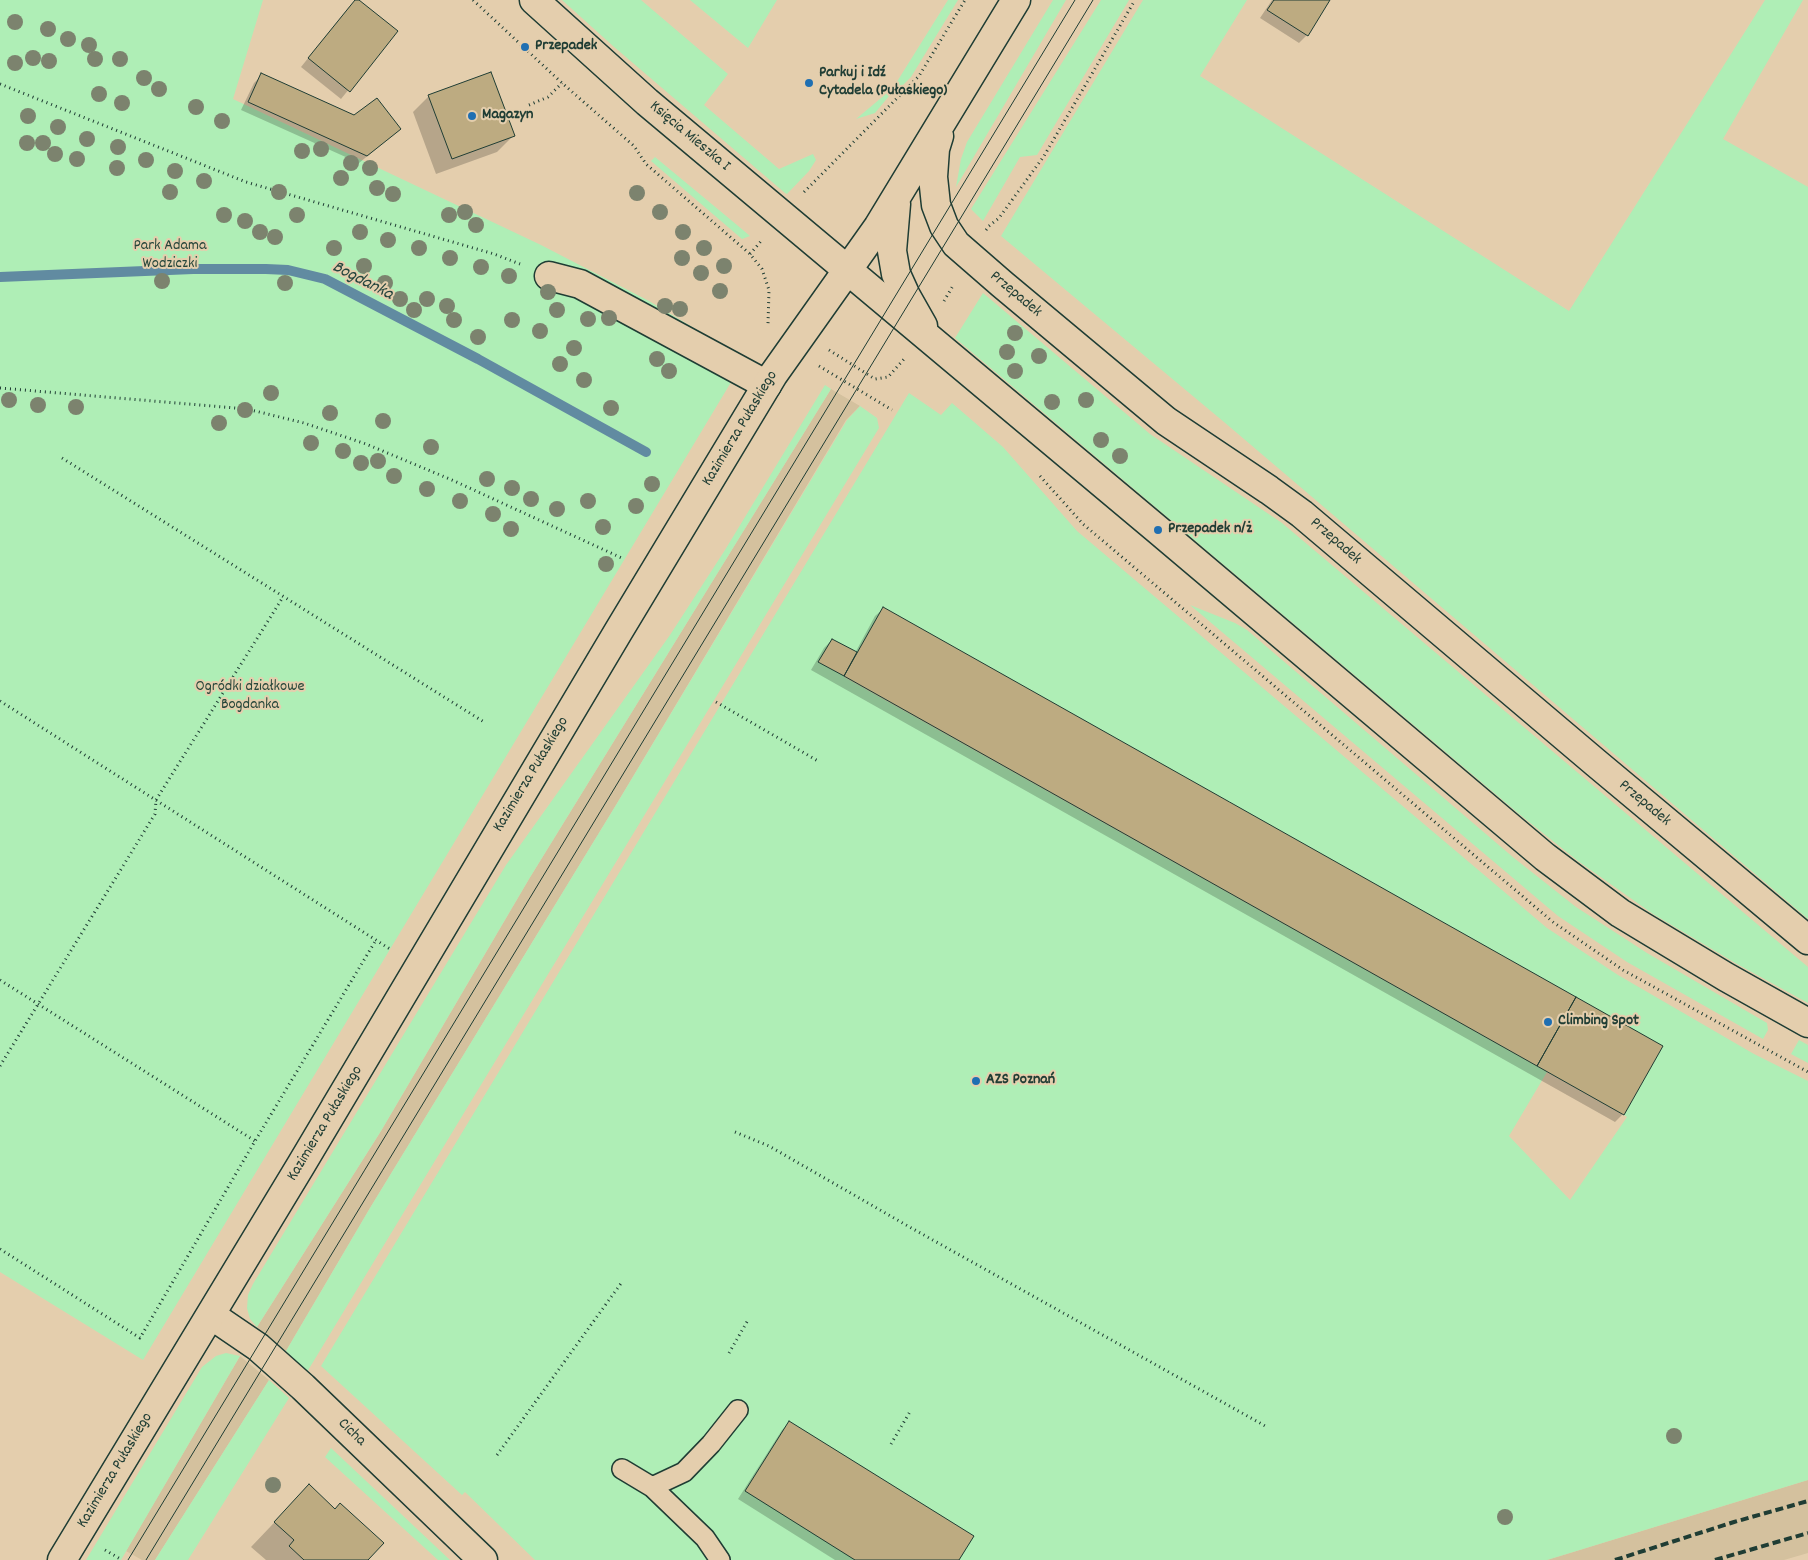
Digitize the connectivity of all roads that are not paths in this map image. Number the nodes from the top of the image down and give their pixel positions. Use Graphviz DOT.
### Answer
graph roads {
  1 [pos="534,0"];
  2 [pos="1016,0"];
  3 [pos="946,116"];
  4 [pos="898,194"];
  5 [pos="848,270"];
  6 [pos="549,276"];
  7 [pos="927,335"];
  8 [pos="767,385"];
  9 [pos="1808,940"];
  10 [pos="1808,1022"];
  11 [pos="211,1315"];
  12 [pos="738,1410"];
  13 [pos="622,1469"];
  14 [pos="652,1487"];
  15 [pos="62,1560"];
  16 [pos="483,1560"];
  17 [pos="720,1560"];
  1 -- 5 [label="street, Księcia Mieszka I"];
  2 -- 3 [label="street, Kazimierza Pułaskiego"];
  3 -- 4 [label="street, Kazimierza Pułaskiego"];
  3 -- 9 [label="street, Przepadek"];
  4 -- 5 [label="street, Kazimierza Pułaskiego"];
  4 -- 7 [label="street"];
  5 -- 7 [label="street"];
  5 -- 8 [label="street, Kazimierza Pułaskiego"];
  6 -- 8 [label="street"];
  7 -- 10 [label="street"];
  8 -- 11 [label="street, Kazimierza Pułaskiego"];
  11 -- 15 [label="street, Kazimierza Pułaskiego"];
  11 -- 16 [label="street, Cicha"];
  12 -- 14 [label="lane"];
  13 -- 14 [label="lane"];
  14 -- 17 [label="lane"];
}
